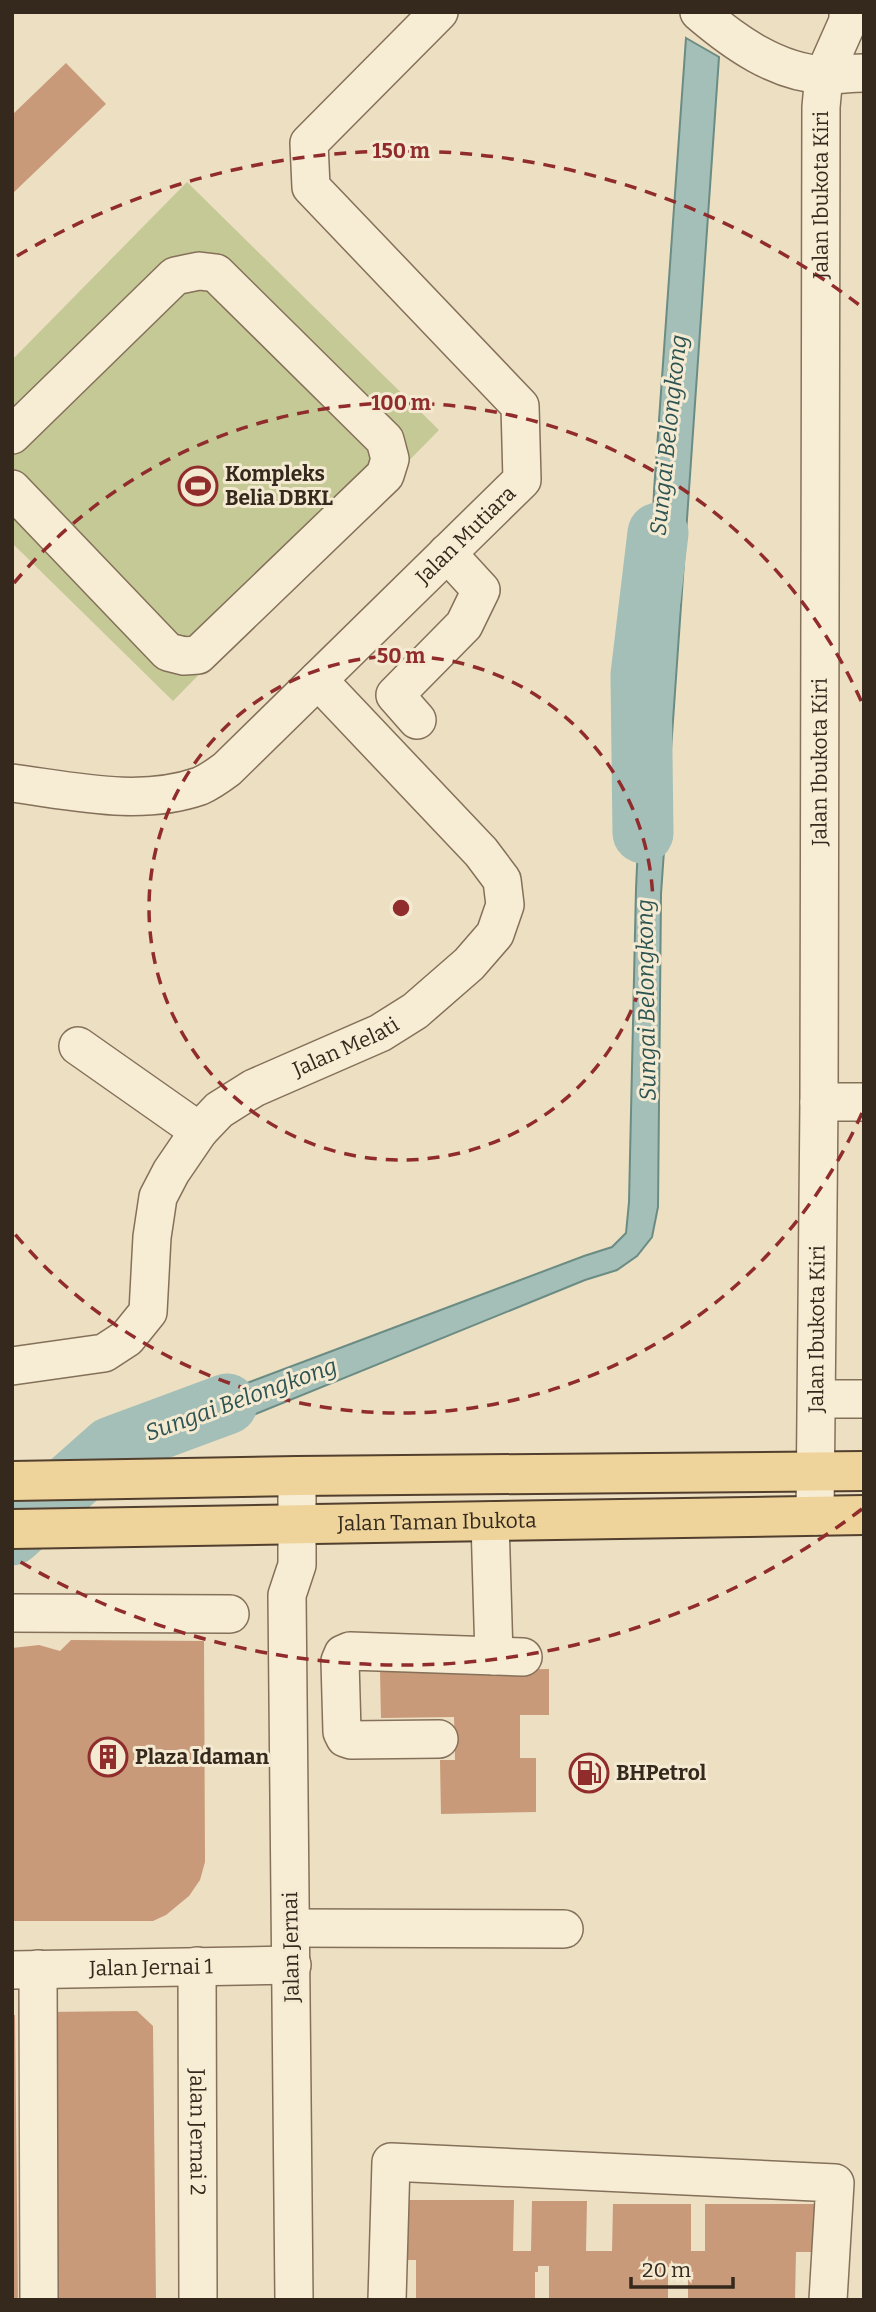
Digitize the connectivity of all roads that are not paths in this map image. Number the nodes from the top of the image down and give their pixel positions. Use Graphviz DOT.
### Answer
graph roads {
  1 [pos="439,12"];
  2 [pos="699,12"];
  3 [pos="848,12"];
  4 [pos="864,73"];
  5 [pos="824,75"];
  6 [pos="12,435"];
  7 [pos="12,489"];
  8 [pos="447,553"];
  9 [pos="318,680"];
  10 [pos="417,720"];
  11 [pos="12,783"];
  12 [pos="78,1046"];
  13 [pos="819,1102"];
  14 [pos="864,1102"];
  15 [pos="199,1131"];
  16 [pos="12,1366"];
  17 [pos="817,1399"];
  18 [pos="864,1399"];
  19 [pos="816,1471"];
  20 [pos="864,1471"];
  21 [pos="286,1476"];
  22 [pos="12,1481"];
  23 [pos="864,1514"];
  24 [pos="815,1516"];
  25 [pos="490,1521"];
  26 [pos="286,1525"];
  27 [pos="12,1530"];
  28 [pos="12,1613"];
  29 [pos="230,1614"];
  30 [pos="341,1705"];
  31 [pos="289,1707"];
  32 [pos="439,1739"];
  33 [pos="291,1928"];
  34 [pos="564,1929"];
  35 [pos="292,1965"];
  36 [pos="197,1966"];
  37 [pos="25,1969"];
  38 [pos="39,2300"];
  39 [pos="198,2300"];
  40 [pos="294,2300"];
  41 [pos="387,2300"];
  42 [pos="828,2300"];
  1 -- 8 [label="street, Jalan Mutiara"];
  2 -- 5 [label="street"];
  3 -- 5 [label="street, Jalan Ibukota Kiri"];
  4 -- 5 [label="street"];
  5 -- 13 [label="street, Jalan Ibukota Kiri"];
  6 -- 7 [label="street"];
  8 -- 9 [label="street, Jalan Mutiara"];
  8 -- 10 [label="street"];
  9 -- 11 [label="street, Jalan Mutiara"];
  9 -- 15 [label="street, Jalan Melati"];
  12 -- 15 [label="street"];
  13 -- 14 [label="street"];
  13 -- 17 [label="street, Jalan Ibukota Kiri"];
  15 -- 16 [label="street, Jalan Melati"];
  17 -- 18 [label="street"];
  17 -- 19 [label="street, Jalan Ibukota Kiri"];
  19 -- 20 [label="main road"];
  19 -- 21 [label="main road"];
  19 -- 24 [label="street, Jalan Ibukota Kiri"];
  21 -- 22 [label="main road"];
  21 -- 26 [label="street, Jalan Jernai"];
  23 -- 24 [label="main road, Jalan Taman Ibukota"];
  24 -- 25 [label="main road, Jalan Taman Ibukota"];
  25 -- 26 [label="main road, Jalan Taman Ibukota"];
  25 -- 30 [label="street"];
  26 -- 27 [label="main road, Jalan Taman Ibukota"];
  26 -- 31 [label="street, Jalan Jernai"];
  28 -- 29 [label="street"];
  30 -- 31 [label="street"];
  30 -- 32 [label="street"];
  31 -- 33 [label="street, Jalan Jernai"];
  33 -- 34 [label="street"];
  33 -- 35 [label="street, Jalan Jernai"];
  35 -- 36 [label="street, Jalan Jernai 1"];
  35 -- 40 [label="street, Jalan Jernai"];
  36 -- 37 [label="street, Jalan Jernai 1"];
  36 -- 39 [label="street, Jalan Jernai 2"];
  37 -- 38 [label="street"];
  41 -- 42 [label="street"];
}
